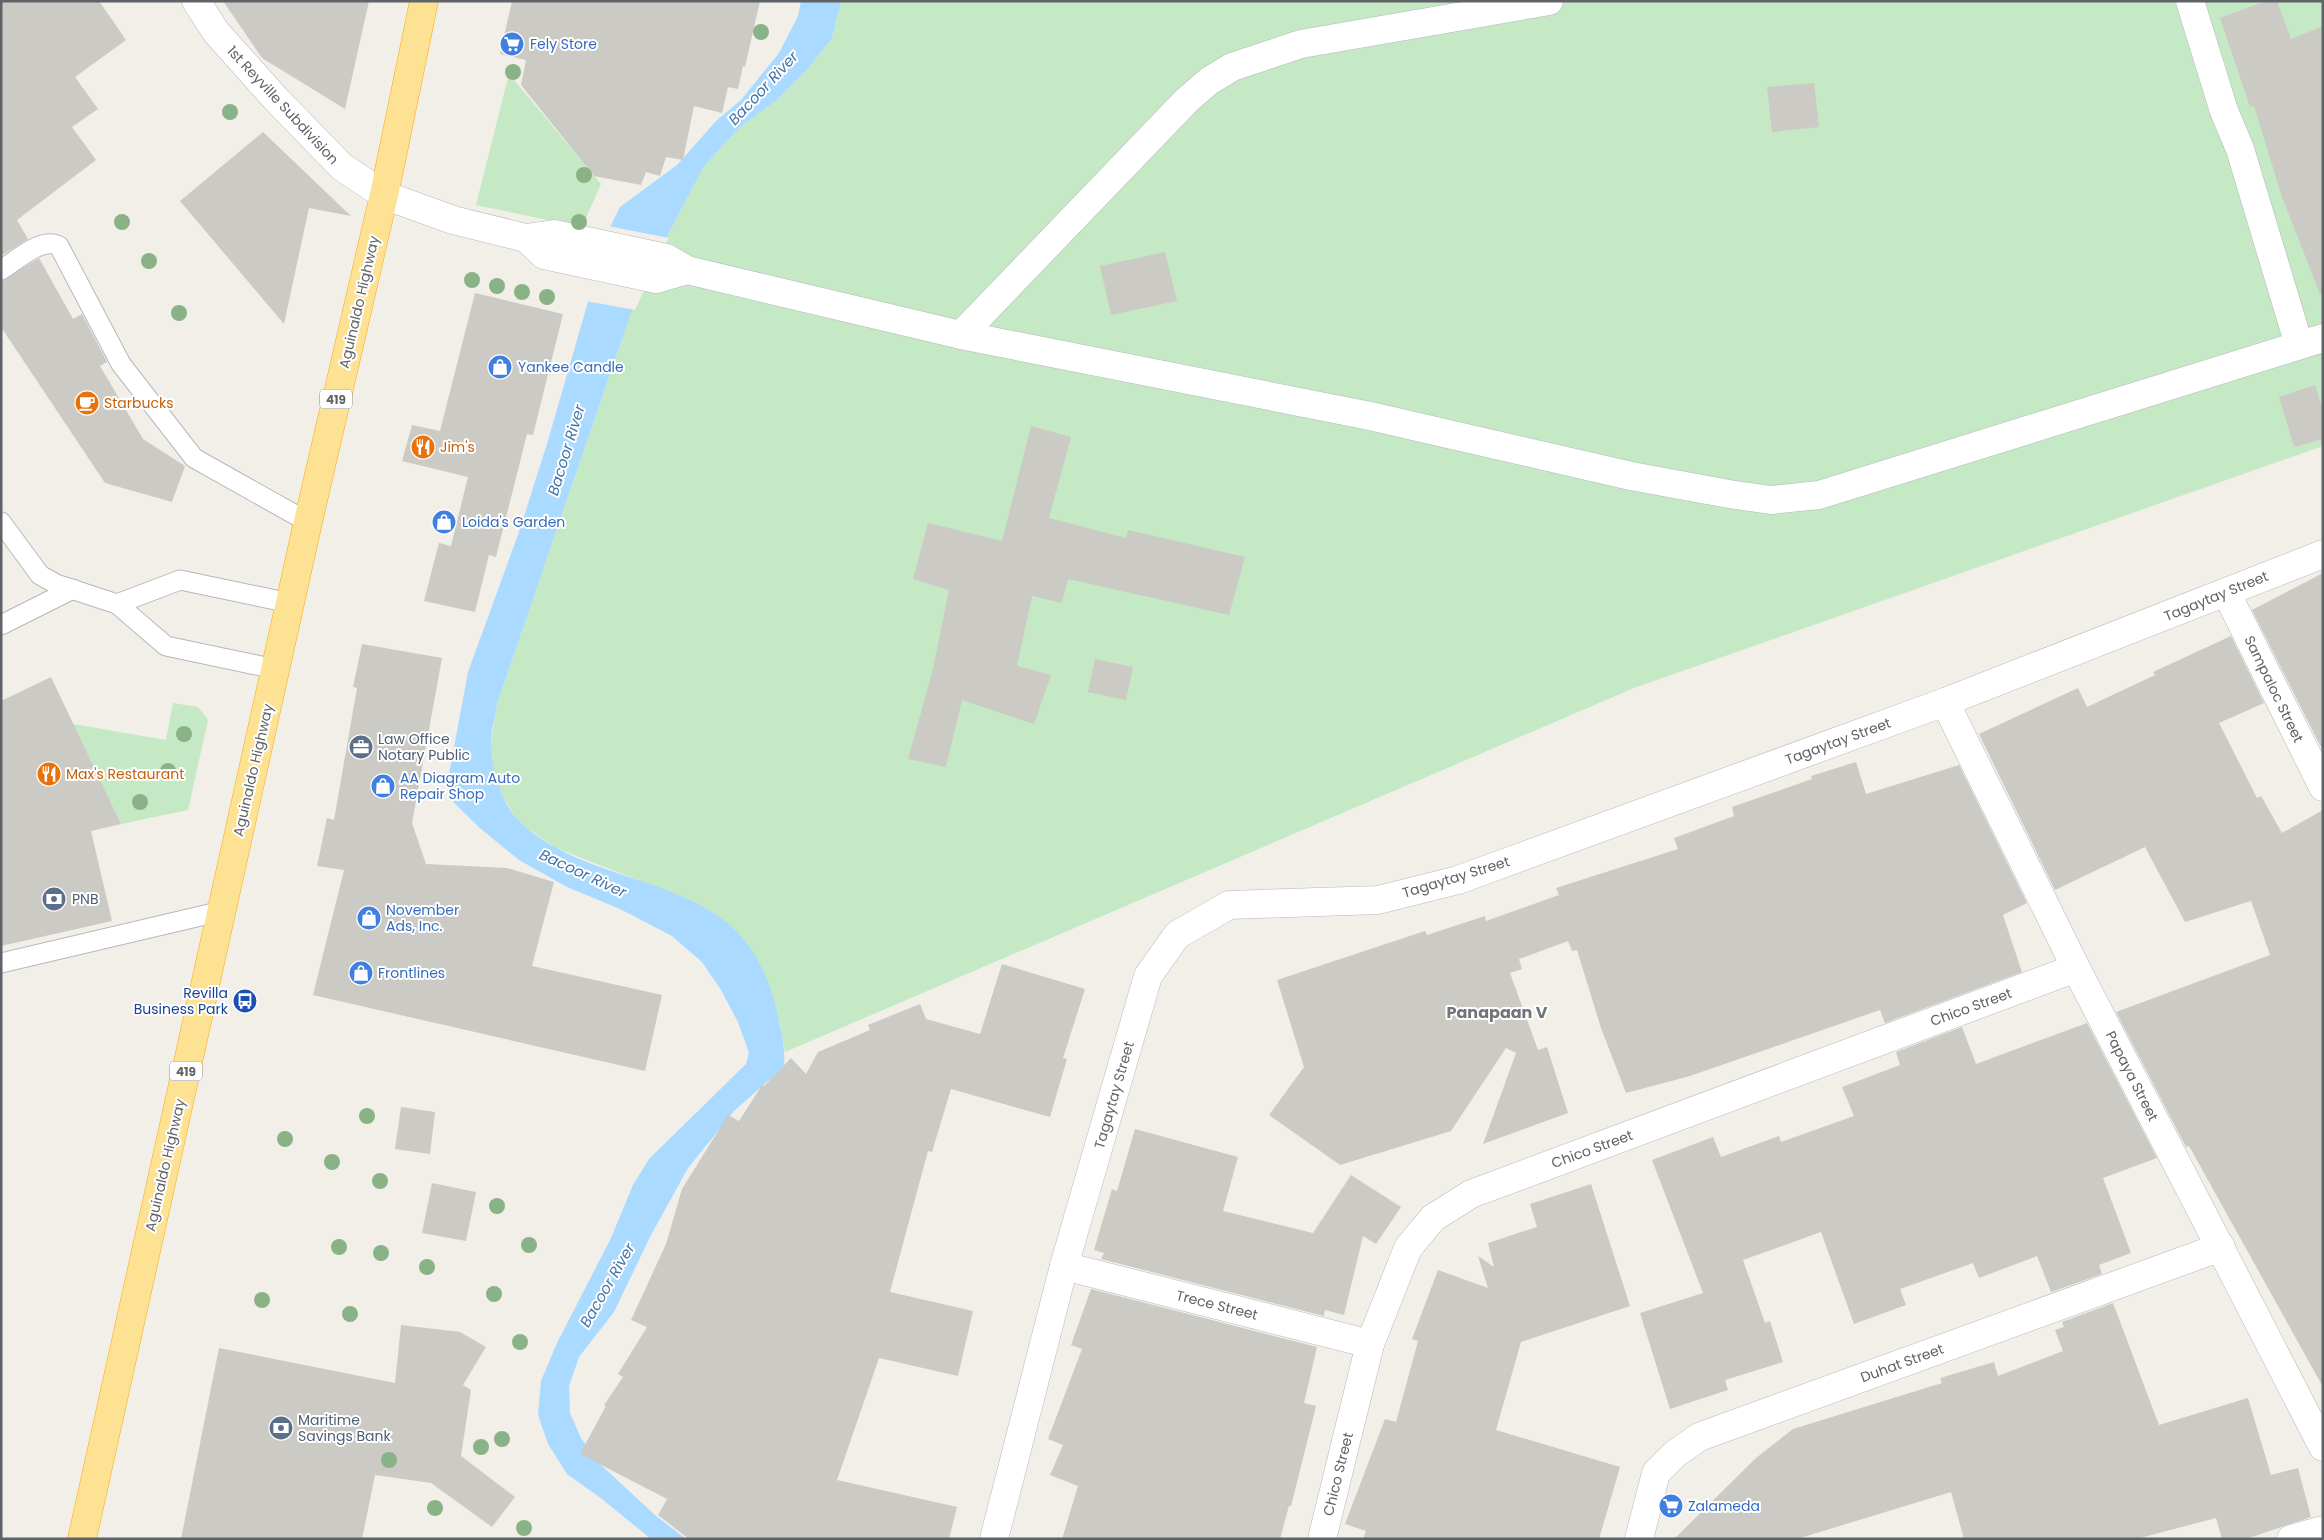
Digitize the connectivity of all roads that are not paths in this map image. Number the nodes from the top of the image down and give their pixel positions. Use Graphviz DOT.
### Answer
graph roads {
  1 [pos="196,1"];
  2 [pos="424,1"];
  3 [pos="1549,1"];
  4 [pos="2190,1"];
  5 [pos="384,195"];
  6 [pos="1,270"];
  7 [pos="961,335"];
  8 [pos="2311,342"];
  9 [pos="1,522"];
  10 [pos="308,522"];
  11 [pos="2323,554"];
  12 [pos="73,589"];
  13 [pos="2226,592"];
  14 [pos="290,603"];
  15 [pos="117,604"];
  16 [pos="1,625"];
  17 [pos="275,669"];
  18 [pos="1945,702"];
  19 [pos="2323,787"];
  20 [pos="222,911"];
  21 [pos="1,963"];
  22 [pos="2076,968"];
  23 [pos="2221,1247"];
  24 [pos="1064,1266"];
  25 [pos="1370,1344"];
  26 [pos="2323,1447"];
  27 [pos="2323,1530"];
  28 [pos="82,1539"];
  29 [pos="994,1539"];
  30 [pos="1322,1539"];
  31 [pos="1639,1539"];
  32 [pos="2291,1539"];
  1 -- 5 [label="street, 1st Reyville Subdivision"];
  2 -- 5 [label="highway, Aguinaldo Highway / 419"];
  3 -- 7 [label="street"];
  4 -- 8 [label="street"];
  5 -- 7 [label="street, 1st Reyville Subdivision"];
  5 -- 10 [label="highway, Aguinaldo Highway / 419"];
  6 -- 10 [label="lane"];
  7 -- 8 [label="street"];
  9 -- 12 [label="lane"];
  10 -- 14 [label="highway, Aguinaldo Highway / 419"];
  11 -- 13 [label="street, Tagaytay Street"];
  12 -- 15 [label="lane"];
  12 -- 16 [label="lane"];
  13 -- 18 [label="street, Tagaytay Street"];
  13 -- 19 [label="street, Sampaloc Street"];
  14 -- 15 [label="lane"];
  14 -- 17 [label="highway, Aguinaldo Highway / 419"];
  15 -- 17 [label="lane"];
  17 -- 20 [label="highway, Aguinaldo Highway / 419"];
  18 -- 22 [label="street, Papaya Street"];
  18 -- 24 [label="street, Tagaytay Street"];
  20 -- 21 [label="lane"];
  20 -- 28 [label="highway, Aguinaldo Highway / 419"];
  22 -- 23 [label="street, Papaya Street"];
  22 -- 25 [label="street, Chico Street"];
  23 -- 26 [label="street, Papaya Street"];
  23 -- 31 [label="street, Duhat Street"];
  24 -- 25 [label="street, Trece Street"];
  24 -- 29 [label="street, Tagaytay Street"];
  25 -- 30 [label="street, Chico Street"];
  27 -- 32 [label="street"];
}
